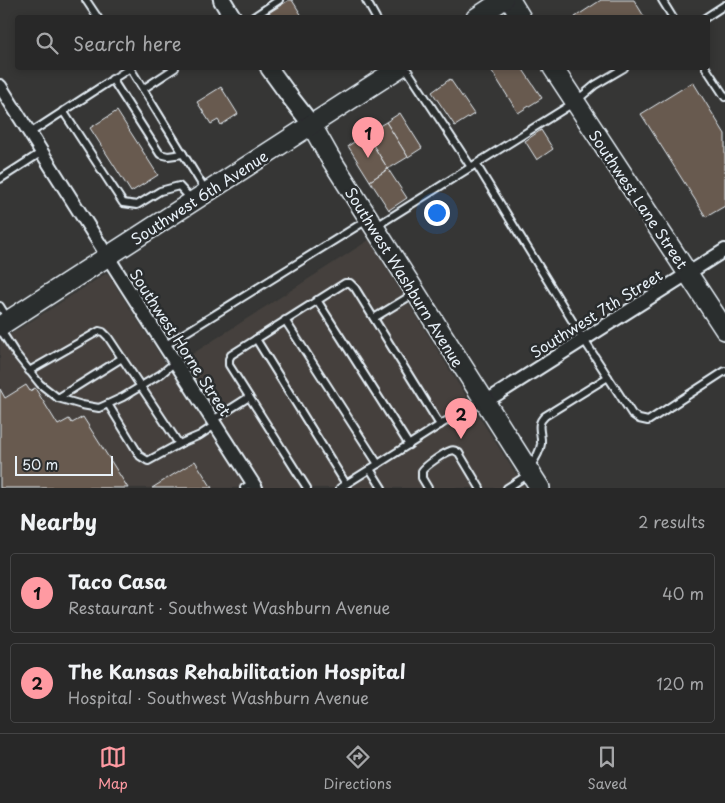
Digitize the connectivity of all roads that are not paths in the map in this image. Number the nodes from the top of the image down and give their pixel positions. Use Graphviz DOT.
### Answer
graph roads {
  1 [pos="86,0"];
  2 [pos="222,0"];
  3 [pos="279,0"];
  4 [pos="366,0"];
  5 [pos="503,0"];
  6 [pos="510,0"];
  7 [pos="662,0"];
  8 [pos="725,5"];
  9 [pos="96,15"];
  10 [pos="231,15"];
  11 [pos="256,15"];
  12 [pos="374,15"];
  13 [pos="480,15"];
  14 [pos="519,15"];
  15 [pos="671,15"];
  16 [pos="710,15"];
  17 [pos="127,70"];
  18 [pos="131,70"];
  19 [pos="172,70"];
  20 [pos="270,70"];
  21 [pos="396,70"];
  22 [pos="407,70"];
  23 [pos="554,70"];
  24 [pos="621,70"];
  25 [pos="707,70"];
  26 [pos="112,79"];
  27 [pos="0,86"];
  28 [pos="143,89"];
  29 [pos="725,98"];
  30 [pos="575,102"];
  31 [pos="63,111"];
  32 [pos="311,124"];
  33 [pos="30,133"];
  34 [pos="42,152"];
  35 [pos="183,154"];
  36 [pos="473,166"];
  37 [pos="0,179"];
  38 [pos="200,196"];
  39 [pos="371,224"];
  40 [pos="725,250"];
  41 [pos="108,256"];
  42 [pos="689,273"];
  43 [pos="415,293"];
  44 [pos="317,300"];
  45 [pos="374,318"];
  46 [pos="2,320"];
  47 [pos="285,320"];
  48 [pos="725,330"];
  49 [pos="256,339"];
  50 [pos="584,340"];
  51 [pos="164,346"];
  52 [pos="122,358"];
  53 [pos="175,362"];
  54 [pos="725,370"];
  55 [pos="29,371"];
  56 [pos="608,377"];
  57 [pos="142,386"];
  58 [pos="250,397"];
  59 [pos="58,398"];
  60 [pos="485,402"];
  61 [pos="108,404"];
  62 [pos="214,423"];
  63 [pos="440,424"];
  64 [pos="179,444"];
  65 [pos="409,445"];
  66 [pos="378,464"];
  67 [pos="370,469"];
  68 [pos="533,477"];
  69 [pos="251,486"];
  70 [pos="343,486"];
  71 [pos="307,488"];
  72 [pos="382,488"];
  73 [pos="428,488"];
  74 [pos="480,488"];
  75 [pos="506,488"];
  1 -- 9 [label="lane"];
  2 -- 10 [label="street"];
  3 -- 11 [label="lane"];
  4 -- 12 [label="lane"];
  5 -- 13 [label="main road"];
  6 -- 14 [label="main road"];
  7 -- 15 [label="lane"];
  8 -- 16 [label="lane"];
  17 -- 26 [label="lane"];
  18 -- 28 [label="lane"];
  19 -- 28 [label="lane"];
  20 -- 32 [label="street, Southwest Washburn Avenue"];
  21 -- 32 [label="main road, Southwest 6th Avenue"];
  22 -- 36 [label="lane"];
  23 -- 30 [label="main road, Southwest Lane Street"];
  24 -- 30 [label="lane"];
  25 -- 29 [label="lane"];
  26 -- 31 [label="lane"];
  26 -- 35 [label="lane"];
  27 -- 33 [label="street, Southwest Horne Street"];
  28 -- 35 [label="lane"];
  30 -- 36 [label="lane"];
  30 -- 42 [label="main road, Southwest Lane Street"];
  31 -- 33 [label="lane"];
  31 -- 38 [label="lane"];
  32 -- 38 [label="main road, Southwest 6th Avenue"];
  32 -- 39 [label="main road, Southwest Washburn Avenue"];
  33 -- 34 [label="street, Southwest Horne Street"];
  34 -- 37 [label="lane"];
  34 -- 41 [label="street, Southwest Horne Street"];
  35 -- 38 [label="lane"];
  36 -- 39 [label="lane"];
  36 -- 50 [label="lane"];
  38 -- 41 [label="main road, Southwest 6th Avenue"];
  39 -- 43 [label="main road, Southwest Washburn Avenue"];
  39 -- 51 [label="lane"];
  40 -- 42 [label="street, Southwest 7th Street"];
  41 -- 46 [label="main road, Southwest 6th Avenue"];
  41 -- 51 [label="street, Southwest Horne Street"];
  42 -- 48 [label="main road, Southwest Lane Street"];
  42 -- 50 [label="street, Southwest 7th Street"];
  43 -- 45 [label="lane"];
  43 -- 60 [label="main road, Southwest Washburn Avenue"];
  44 -- 45 [label="lane"];
  44 -- 47 [label="lane"];
  44 -- 65 [label="lane"];
  45 -- 63 [label="lane"];
  46 -- 55 [label="lane"];
  47 -- 49 [label="lane"];
  47 -- 66 [label="lane"];
  49 -- 58 [label="lane"];
  49 -- 70 [label="lane"];
  50 -- 56 [label="lane"];
  50 -- 60 [label="street, Southwest 7th Street"];
  51 -- 53 [label="street, Southwest Horne Street"];
  52 -- 55 [label="lane"];
  52 -- 57 [label="lane"];
  52 -- 59 [label="lane"];
  53 -- 57 [label="lane"];
  53 -- 62 [label="street, Southwest Horne Street"];
  54 -- 56 [label="lane"];
  55 -- 59 [label="lane"];
  56 -- 68 [label="lane"];
  57 -- 61 [label="lane"];
  57 -- 64 [label="lane"];
  58 -- 62 [label="lane"];
  58 -- 71 [label="lane"];
  59 -- 61 [label="lane"];
  60 -- 63 [label="lane"];
  60 -- 68 [label="main road, Southwest Washburn Avenue"];
  61 -- 64 [label="lane"];
  62 -- 64 [label="lane"];
  62 -- 69 [label="street, Southwest Horne Street"];
  63 -- 65 [label="lane"];
  65 -- 66 [label="lane"];
  66 -- 67 [label="lane"];
  67 -- 70 [label="lane"];
  67 -- 72 [label="lane"];
  68 -- 75 [label="lane"];
  73 -- 74 [label="lane"];
}
